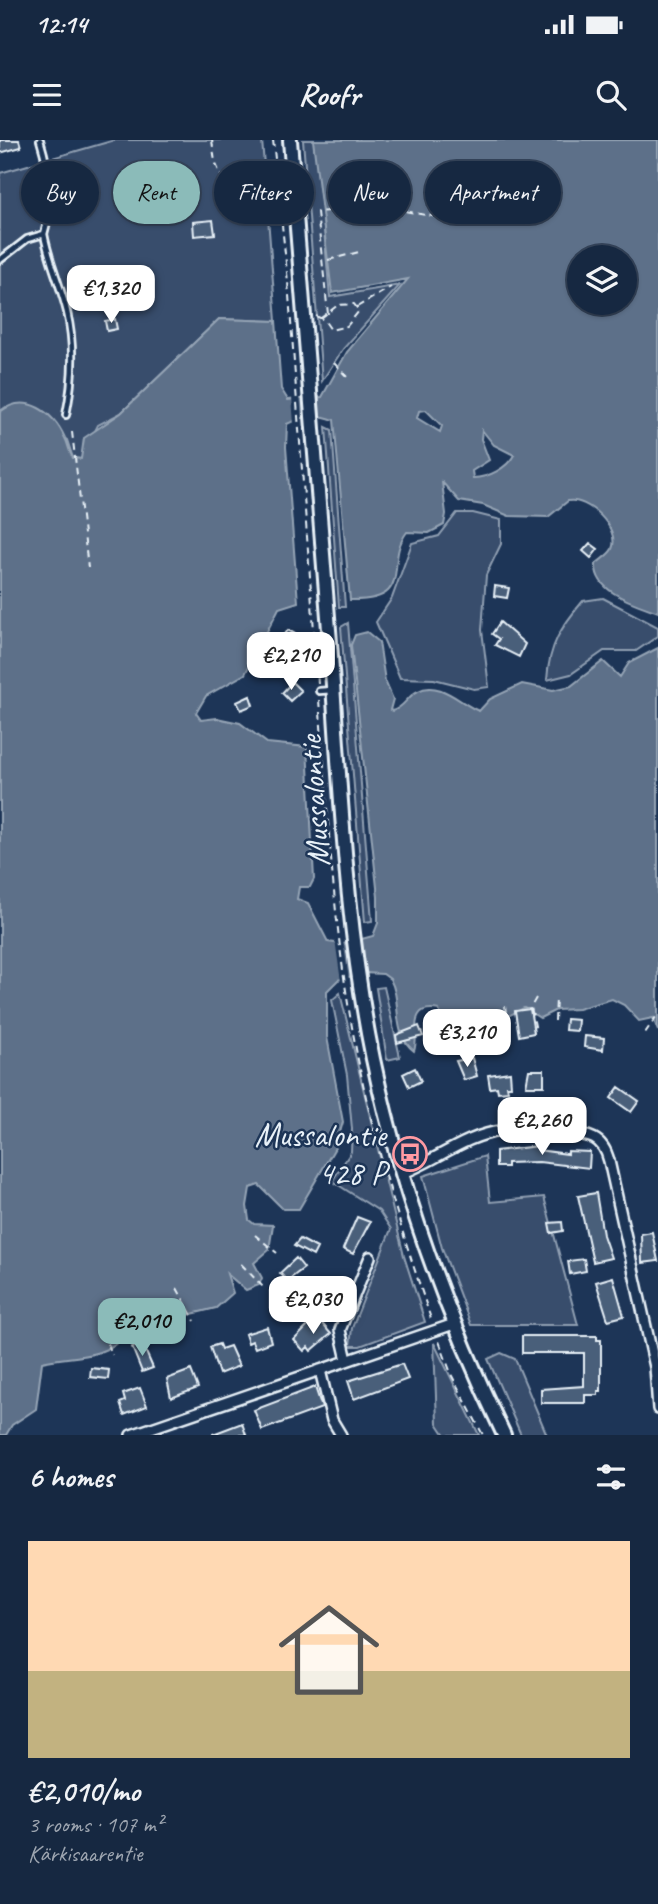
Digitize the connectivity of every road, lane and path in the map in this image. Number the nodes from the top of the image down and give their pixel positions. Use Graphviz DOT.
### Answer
graph roads {
  1 [pos="40,140"];
  2 [pos="212,140"];
  3 [pos="273,140"];
  4 [pos="290,140"];
  5 [pos="215,161"];
  6 [pos="275,161"];
  7 [pos="425,215"];
  8 [pos="281,224"];
  9 [pos="44,234"];
  10 [pos="359,252"];
  11 [pos="0,260"];
  12 [pos="328,260"];
  13 [pos="391,287"];
  14 [pos="356,307"];
  15 [pos="328,314"];
  16 [pos="304,317"];
  17 [pos="321,318"];
  18 [pos="334,363"];
  19 [pos="348,378"];
  20 [pos="66,415"];
  21 [pos="72,432"];
  22 [pos="88,568"];
  23 [pos="334,690"];
  24 [pos="319,691"];
  25 [pos="536,998"];
  26 [pos="556,998"];
  27 [pos="347,999"];
  28 [pos="505,1006"];
  29 [pos="658,1014"];
  30 [pos="555,1021"];
  31 [pos="508,1024"];
  32 [pos="536,1031"];
  33 [pos="645,1033"];
  34 [pos="403,1173"];
  35 [pos="255,1235"];
  36 [pos="277,1253"];
  37 [pos="370,1257"];
  38 [pos="241,1264"];
  39 [pos="177,1288"];
  40 [pos="265,1289"];
  41 [pos="195,1321"];
  42 [pos="454,1324"];
  43 [pos="104,1332"];
  44 [pos="112,1355"];
  45 [pos="347,1360"];
  46 [pos="320,1370"];
  47 [pos="658,1409"];
  48 [pos="131,1435"];
  49 [pos="341,1435"];
  50 [pos="504,1435"];
  1 -- 9 [label="lane"];
  2 -- 5 [label="path"];
  3 -- 6 [label="path"];
  4 -- 16 [label="main road, Mussalontie"];
  7 -- 15 [label="path"];
  8 -- 24 [label="path"];
  9 -- 11 [label="lane"];
  9 -- 20 [label="lane"];
  10 -- 12 [label="path"];
  13 -- 14 [label="path"];
  14 -- 15 [label="path"];
  14 -- 17 [label="path"];
  15 -- 17 [label="path"];
  16 -- 17 [label="path"];
  16 -- 23 [label="main road, Mussalontie"];
  18 -- 19 [label="path"];
  21 -- 22 [label="path"];
  23 -- 24 [label="lane"];
  23 -- 34 [label="main road, Mussalontie"];
  24 -- 27 [label="path"];
  25 -- 32 [label="path"];
  26 -- 30 [label="path"];
  28 -- 31 [label="path"];
  29 -- 33 [label="path"];
  34 -- 42 [label="main road, Mussalontie"];
  34 -- 47 [label="street"];
  35 -- 36 [label="path"];
  37 -- 45 [label="street"];
  38 -- 40 [label="path"];
  39 -- 41 [label="path"];
  42 -- 45 [label="street"];
  42 -- 50 [label="main road, Mussalontie"];
  43 -- 44 [label="path"];
  45 -- 46 [label="street"];
  46 -- 48 [label="street"];
  46 -- 49 [label="street"];
}
